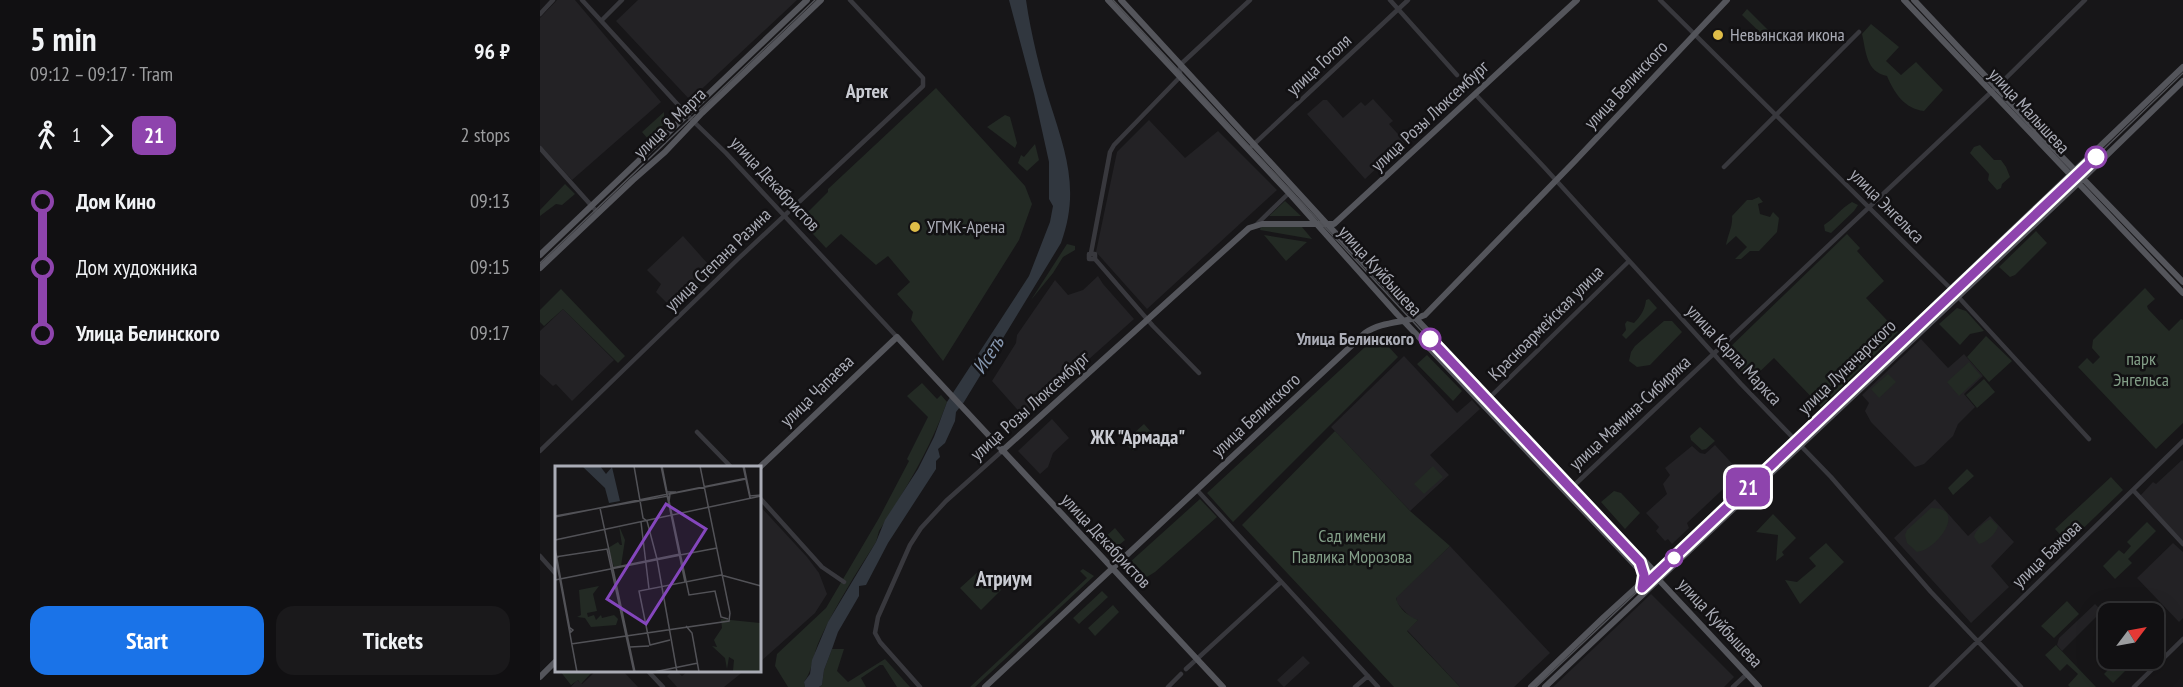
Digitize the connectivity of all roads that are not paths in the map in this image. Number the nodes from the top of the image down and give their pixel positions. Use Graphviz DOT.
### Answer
graph roads {
  1 [pos="553,0"];
  2 [pos="582,0"];
  3 [pos="622,0"];
  4 [pos="807,0"];
  5 [pos="821,0"];
  6 [pos="850,0"];
  7 [pos="1108,0"];
  8 [pos="1120,0"];
  9 [pos="1250,0"];
  10 [pos="1390,0"];
  11 [pos="1408,0"];
  12 [pos="1577,0"];
  13 [pos="1660,0"];
  14 [pos="1727,0"];
  15 [pos="1904,0"];
  16 [pos="1914,0"];
  17 [pos="2085,0"];
  18 [pos="1398,9"];
  19 [pos="540,14"];
  20 [pos="602,20"];
  21 [pos="1859,32"];
  22 [pos="1695,34"];
  23 [pos="1180,64"];
  24 [pos="2183,67"];
  25 [pos="1458,75"];
  26 [pos="1180,77"];
  27 [pos="2183,81"];
  28 [pos="1994,90"];
  29 [pos="1475,94"];
  30 [pos="686,114"];
  31 [pos="1777,115"];
  32 [pos="694,123"];
  33 [pos="1254,145"];
  34 [pos="540,147"];
  35 [pos="1248,150"];
  36 [pos="1724,167"];
  37 [pos="2073,173"];
  38 [pos="1556,180"];
  39 [pos="2080,181"];
  40 [pos="1289,194"];
  41 [pos="592,205"];
  42 [pos="1869,207"];
  43 [pos="598,213"];
  44 [pos="784,215"];
  45 [pos="1317,224"];
  46 [pos="1255,226"];
  47 [pos="1331,226"];
  48 [pos="1331,239"];
  49 [pos="540,255"];
  50 [pos="1629,261"];
  51 [pos="540,268"];
  52 [pos="2183,282"];
  53 [pos="1951,289"];
  54 [pos="2183,293"];
  55 [pos="1958,297"];
  56 [pos="1416,319"];
  57 [pos="1148,320"];
  58 [pos="1404,322"];
  59 [pos="897,337"];
  60 [pos="1713,354"];
  61 [pos="1199,373"];
  62 [pos="1490,398"];
  63 [pos="1483,404"];
  64 [pos="697,432"];
  65 [pos="1794,439"];
  66 [pos="2089,439"];
  67 [pos="2183,441"];
  68 [pos="1800,445"];
  69 [pos="540,451"];
  70 [pos="1002,451"];
  71 [pos="730,466"];
  72 [pos="760,467"];
  73 [pos="1573,486"];
  74 [pos="1197,490"];
  75 [pos="2133,490"];
  76 [pos="1566,492"];
  77 [pos="760,498"];
  78 [pos="2183,544"];
  79 [pos="540,556"];
  80 [pos="1112,569"];
  81 [pos="1655,572"];
  82 [pos="555,573"];
  83 [pos="1647,579"];
  84 [pos="1659,580"];
  85 [pos="844,582"];
  86 [pos="1281,582"];
  87 [pos="2183,639"];
  88 [pos="1977,642"];
  89 [pos="1197,660"];
  90 [pos="555,662"];
  91 [pos="1186,669"];
  92 [pos="649,672"];
  93 [pos="1181,674"];
  94 [pos="1747,674"];
  95 [pos="1368,676"];
  96 [pos="540,677"];
  97 [pos="663,687"];
  98 [pos="920,687"];
  99 [pos="985,687"];
  100 [pos="1168,687"];
  101 [pos="1223,687"];
  102 [pos="1355,687"];
  103 [pos="1378,687"];
  104 [pos="1531,687"];
  105 [pos="1545,687"];
  106 [pos="1733,687"];
  107 [pos="1759,687"];
  108 [pos="1931,687"];
  109 [pos="2021,687"];
  110 [pos="2134,687"];
  1 -- 19 [label="street"];
  2 -- 20 [label="street, улица Декабристов"];
  3 -- 20 [label="street"];
  4 -- 30 [label="main road, улица 8 Марта"];
  5 -- 32 [label="main road, улица 8 Марта"];
  6 -- 44 [label="street, улица Степана Разина"];
  7 -- 26 [label="main road, улица Куйбышева"];
  8 -- 23 [label="main road, улица Куйбышева"];
  9 -- 23 [label="street"];
  10 -- 18 [label="street"];
  11 -- 18 [label="street, улица Гоголя"];
  12 -- 29 [label="main road, улица Розы Люксембург"];
  13 -- 22 [label="street, улица Энгельса"];
  14 -- 22 [label="main road, улица Белинского"];
  15 -- 28 [label="main road, улица Малышева"];
  16 -- 28 [label="main road, улица Малышева"];
  17 -- 28 [label="street, улица Мамина-Сибиряка"];
  18 -- 25 [label="street"];
  18 -- 33 [label="street, улица Гоголя"];
  20 -- 30 [label="street, улица Декабристов"];
  21 -- 31 [label="street"];
  22 -- 31 [label="street, улица Энгельса"];
  22 -- 38 [label="main road, улица Белинского"];
  23 -- 26 [label="street"];
  23 -- 33 [label="main road, улица Куйбышева"];
  24 -- 37 [label="main road, улица Луначарского"];
  26 -- 35 [label="main road, улица Куйбышева"];
  26 -- 57 [label="street"];
  27 -- 39 [label="main road, улица Луначарского"];
  28 -- 37 [label="main road, улица Малышева"];
  28 -- 42 [label="street, улица Мамина-Сибиряка"];
  29 -- 38 [label="street, улица Карла Маркса"];
  29 -- 47 [label="main road, улица Розы Люксембург"];
  30 -- 32 [label="street, улица Декабристов"];
  30 -- 41 [label="main road, улица 8 Марта"];
  31 -- 36 [label="street"];
  31 -- 42 [label="street, улица Энгельса"];
  32 -- 43 [label="main road, улица 8 Марта"];
  32 -- 44 [label="street, улица Декабристов"];
  33 -- 35 [label="street, улица Гоголя"];
  33 -- 47 [label="main road, улица Куйбышева"];
  34 -- 41 [label="street"];
  35 -- 40 [label="main road, улица Куйбышева"];
  37 -- 39 [label="main road, улица Малышева"];
  37 -- 53 [label="main road, улица Луначарского"];
  38 -- 50 [label="street, улица Карла Маркса"];
  38 -- 56 [label="main road, улица Белинского"];
  39 -- 52 [label="main road, улица Малышева"];
  39 -- 54 [label="main road, улица Малышева"];
  39 -- 55 [label="main road, улица Луначарского"];
  40 -- 45 [label="main road, улица Куйбышева"];
  40 -- 46 [label="street, улица Розы Люксембург"];
  41 -- 43 [label="street"];
  41 -- 49 [label="main road, улица 8 Марта"];
  42 -- 53 [label="street, улица Энгельса"];
  42 -- 60 [label="street, улица Мамина-Сибиряка"];
  43 -- 51 [label="main road, улица 8 Марта"];
  44 -- 59 [label="street, улица Декабристов"];
  44 -- 69 [label="street, улица Степана Разина"];
  45 -- 46 [label="main road"];
  45 -- 47 [label="main road"];
  45 -- 48 [label="main road, улица Куйбышева"];
  46 -- 57 [label="main road, улица Розы Люксембург"];
  47 -- 48 [label="main road"];
  47 -- 56 [label="main road, улица Куйбышева"];
  48 -- 58 [label="main road, улица Куйбышева"];
  50 -- 60 [label="street, улица Карла Маркса"];
  50 -- 62 [label="street, Красноармейская улица"];
  53 -- 55 [label="street, улица Энгельса"];
  53 -- 65 [label="main road, улица Луначарского"];
  55 -- 66 [label="street, улица Энгельса"];
  55 -- 68 [label="main road, улица Луначарского"];
  56 -- 58 [label="main road, улица Белинского"];
  56 -- 62 [label="main road, улица Куйбышева"];
  57 -- 61 [label="street"];
  57 -- 70 [label="main road, улица Розы Люксембург"];
  58 -- 63 [label="main road, улица Куйбышева"];
  58 -- 74 [label="main road, улица Белинского"];
  59 -- 70 [label="main road, улица Декабристов"];
  59 -- 72 [label="main road, улица Чапаева"];
  60 -- 65 [label="street, улица Карла Маркса"];
  60 -- 73 [label="street, улица Мамина-Сибиряка"];
  62 -- 63 [label="street, Красноармейская улица"];
  62 -- 73 [label="main road, улица Куйбышева"];
  63 -- 76 [label="main road, улица Куйбышева"];
  64 -- 71 [label="street"];
  65 -- 68 [label="street, улица Карла Маркса"];
  65 -- 81 [label="main road, улица Луначарского"];
  67 -- 75 [label="street, улица Бажова"];
  68 -- 84 [label="main road, улица Луначарского"];
  68 -- 88 [label="street, улица Карла Маркса"];
  70 -- 80 [label="main road, улица Декабристов"];
  70 -- 98 [label="street, улица Розы Люксембург"];
  73 -- 76 [label="street, улица Мамина-Сибиряка"];
  73 -- 81 [label="main road, улица Куйбышева"];
  74 -- 80 [label="main road, улица Белинского"];
  74 -- 86 [label="street"];
  75 -- 78 [label="street"];
  75 -- 88 [label="street, улица Бажова"];
  76 -- 83 [label="main road, улица Куйбышева"];
  77 -- 85 [label="street"];
  79 -- 82 [label="street"];
  80 -- 89 [label="main road, улица Декабристов"];
  80 -- 99 [label="main road, улица Белинского"];
  81 -- 83 [label="main road, улица Луначарского"];
  81 -- 84 [label="main road, улица Куйбышева"];
  83 -- 84 [label="main road, улица Куйбышева"];
  83 -- 104 [label="main road, улица Луначарского"];
  84 -- 94 [label="main road, улица Куйбышева"];
  84 -- 105 [label="main road, улица Луначарского"];
  86 -- 89 [label="street"];
  86 -- 95 [label="street"];
  87 -- 110 [label="street"];
  88 -- 108 [label="street, улица Бажова"];
  88 -- 109 [label="street, улица Карла Маркса"];
  89 -- 91 [label="street"];
  89 -- 101 [label="main road, улица Декабристов"];
  90 -- 96 [label="main road"];
  92 -- 97 [label="street"];
  93 -- 100 [label="street"];
  94 -- 106 [label="street"];
  94 -- 107 [label="main road, улица Куйбышева"];
  95 -- 102 [label="street"];
  95 -- 103 [label="street"];
}
